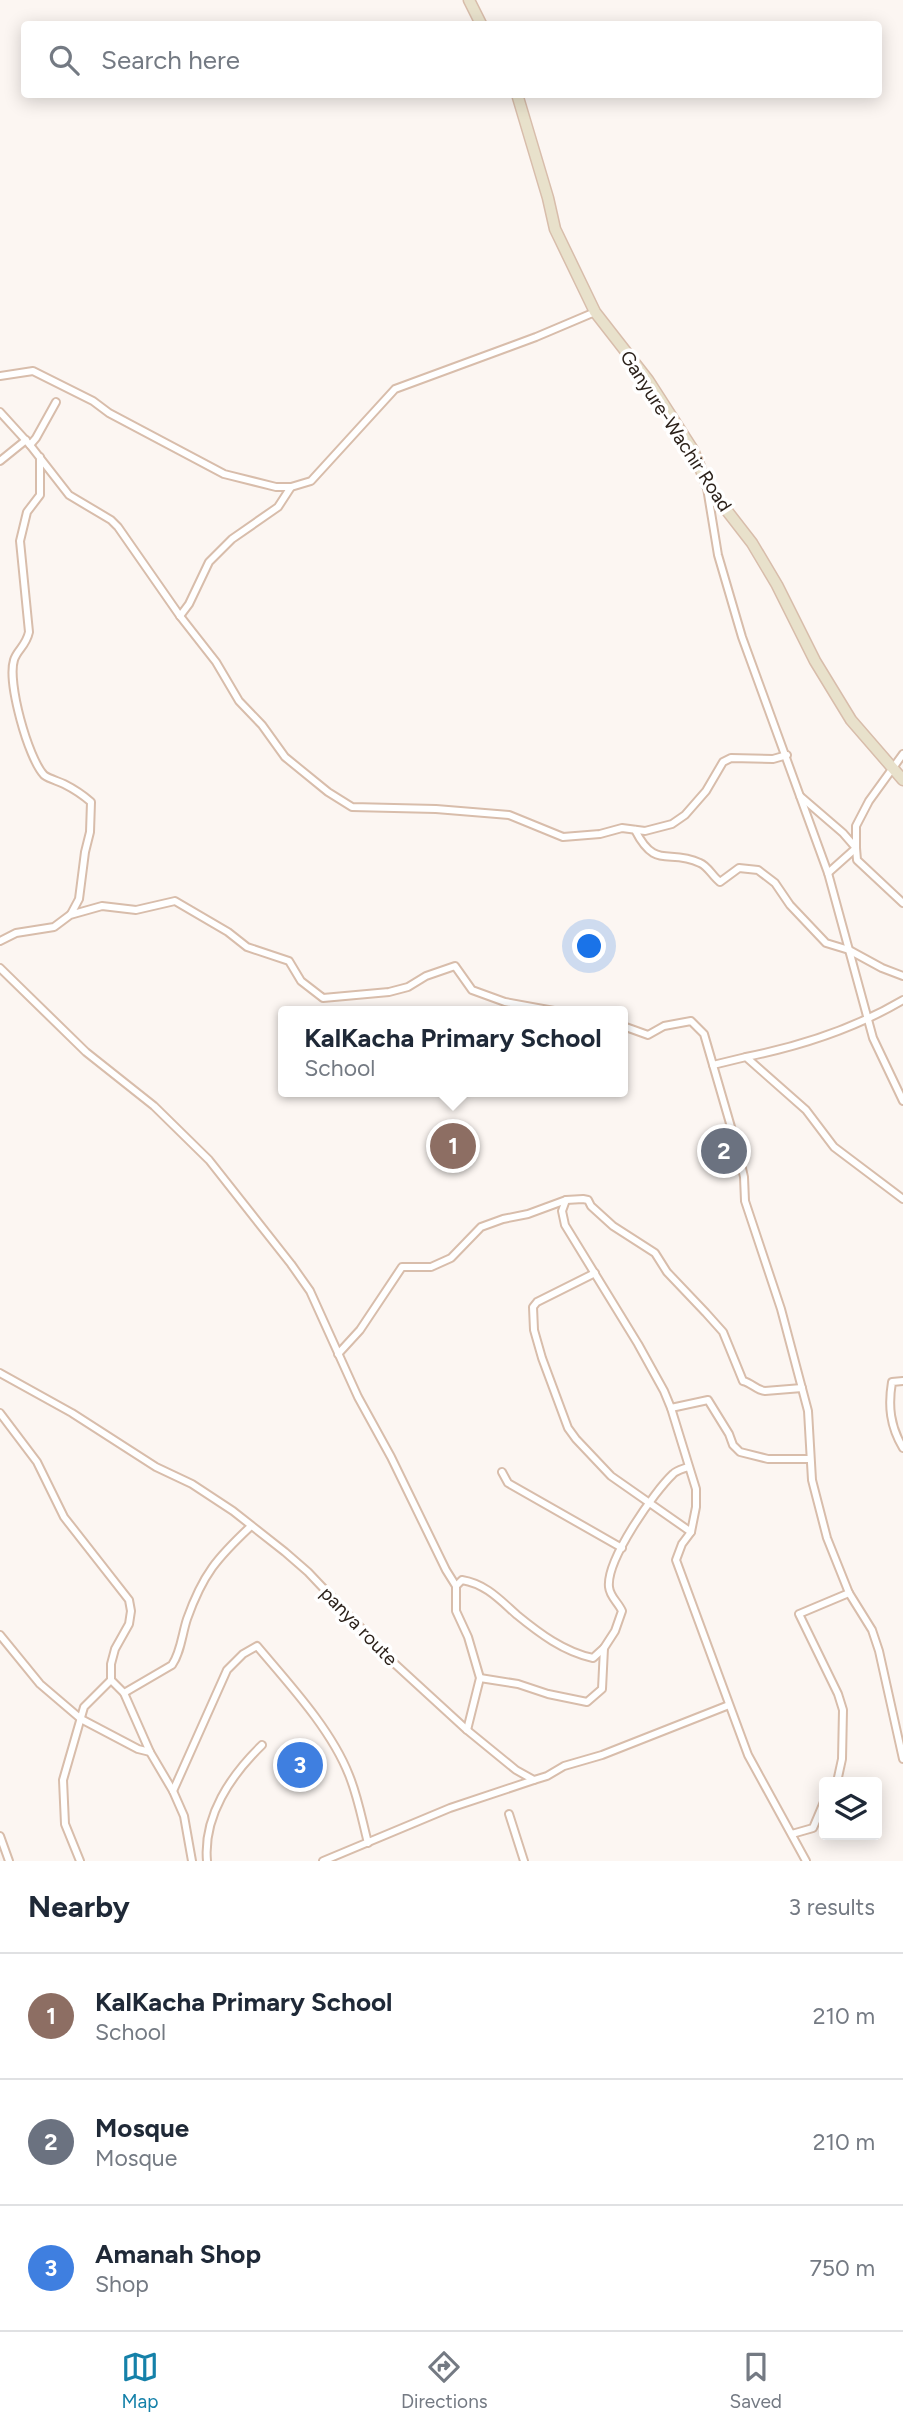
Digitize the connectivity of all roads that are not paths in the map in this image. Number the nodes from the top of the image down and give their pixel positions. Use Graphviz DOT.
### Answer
graph roads {
  1 [pos="469,0"];
  2 [pos="480,21"];
  3 [pos="518,98"];
  4 [pos="595,312"];
  5 [pos="0,376"];
  6 [pos="56,402"];
  7 [pos="0,412"];
  8 [pos="28,442"];
  9 [pos="40,457"];
  10 [pos="0,461"];
  11 [pos="707,485"];
  12 [pos="291,487"];
  13 [pos="180,616"];
  14 [pos="903,754"];
  15 [pos="787,755"];
  16 [pos="893,769"];
  17 [pos="903,780"];
  18 [pos="799,795"];
  19 [pos="635,829"];
  20 [pos="856,848"];
  21 [pos="828,873"];
  22 [pos="903,903"];
  23 [pos="70,915"];
  24 [pos="0,941"];
  25 [pos="849,950"];
  26 [pos="0,968"];
  27 [pos="903,976"];
  28 [pos="903,1000"];
  29 [pos="527,1006"];
  30 [pos="867,1020"];
  31 [pos="628,1028"];
  32 [pos="746,1056"];
  33 [pos="713,1065"];
  34 [pos="903,1101"];
  35 [pos="903,1199"];
  36 [pos="566,1200"];
  37 [pos="595,1273"];
  38 [pos="338,1354"];
  39 [pos="0,1373"];
  40 [pos="903,1381"];
  41 [pos="802,1388"];
  42 [pos="671,1408"];
  43 [pos="0,1413"];
  44 [pos="903,1448"];
  45 [pos="810,1459"];
  46 [pos="688,1467"];
  47 [pos="502,1472"];
  48 [pos="649,1500"];
  49 [pos="251,1526"];
  50 [pos="691,1532"];
  51 [pos="622,1548"];
  52 [pos="456,1586"];
  53 [pos="849,1592"];
  54 [pos="0,1635"];
  55 [pos="604,1648"];
  56 [pos="480,1678"];
  57 [pos="111,1680"];
  58 [pos="124,1693"];
  59 [pos="729,1705"];
  60 [pos="81,1719"];
  61 [pos="467,1730"];
  62 [pos="262,1745"];
  63 [pos="150,1752"];
  64 [pos="903,1759"];
  65 [pos="838,1777"];
  66 [pos="534,1780"];
  67 [pos="173,1791"];
  68 [pos="509,1814"];
  69 [pos="819,1814"];
  70 [pos="792,1835"];
  71 [pos="0,1836"];
  72 [pos="368,1843"];
  73 [pos="9,1861"];
  74 [pos="80,1861"];
  75 [pos="191,1861"];
  76 [pos="207,1861"];
  77 [pos="323,1861"];
  78 [pos="524,1861"];
  79 [pos="806,1861"];
  1 -- 2 [label="street"];
  3 -- 4 [label="street, Ganyure-Wachir Road"];
  4 -- 11 [label="street, Ganyure-Wachir Road"];
  4 -- 12 [label="street"];
  5 -- 12 [label="street"];
  6 -- 8 [label="street"];
  7 -- 8 [label="street"];
  8 -- 9 [label="street"];
  8 -- 10 [label="street"];
  9 -- 13 [label="street"];
  9 -- 23 [label="street"];
  11 -- 15 [label="street"];
  11 -- 16 [label="street, Ganyure-Wachir Road"];
  12 -- 13 [label="street"];
  13 -- 19 [label="street"];
  14 -- 16 [label="street"];
  15 -- 18 [label="street"];
  15 -- 19 [label="street"];
  16 -- 17 [label="street, Ganyure-Wachir Road"];
  16 -- 20 [label="street"];
  18 -- 20 [label="street"];
  18 -- 21 [label="street"];
  19 -- 25 [label="street"];
  20 -- 21 [label="street"];
  20 -- 22 [label="street"];
  21 -- 25 [label="street"];
  23 -- 24 [label="street"];
  23 -- 29 [label="street"];
  25 -- 27 [label="street"];
  25 -- 30 [label="street"];
  26 -- 38 [label="street"];
  28 -- 30 [label="street"];
  30 -- 32 [label="street"];
  30 -- 34 [label="street"];
  31 -- 33 [label="street"];
  32 -- 33 [label="street"];
  32 -- 35 [label="street"];
  33 -- 41 [label="street"];
  36 -- 37 [label="street"];
  36 -- 38 [label="street"];
  36 -- 41 [label="street"];
  37 -- 42 [label="street"];
  37 -- 48 [label="street"];
  38 -- 52 [label="street"];
  39 -- 49 [label="street, panya route"];
  40 -- 44 [label="street"];
  41 -- 45 [label="street"];
  42 -- 45 [label="street"];
  42 -- 46 [label="street"];
  43 -- 57 [label="street"];
  45 -- 53 [label="street"];
  46 -- 48 [label="street"];
  46 -- 50 [label="street"];
  47 -- 51 [label="street"];
  48 -- 50 [label="street"];
  48 -- 51 [label="street"];
  49 -- 58 [label="street"];
  49 -- 61 [label="street, panya route"];
  50 -- 59 [label="street"];
  51 -- 55 [label="street"];
  52 -- 55 [label="street"];
  52 -- 56 [label="street"];
  53 -- 64 [label="street"];
  53 -- 65 [label="street"];
  54 -- 60 [label="street"];
  55 -- 56 [label="street"];
  56 -- 61 [label="street"];
  57 -- 58 [label="street"];
  57 -- 60 [label="street"];
  58 -- 63 [label="street"];
  59 -- 66 [label="street"];
  59 -- 70 [label="street"];
  60 -- 63 [label="street"];
  60 -- 74 [label="street"];
  61 -- 66 [label="street, panya route"];
  62 -- 76 [label="street"];
  63 -- 67 [label="street"];
  66 -- 72 [label="street"];
  67 -- 72 [label="street"];
  67 -- 75 [label="street"];
  68 -- 78 [label="street"];
  69 -- 70 [label="street"];
  70 -- 79 [label="street"];
  71 -- 73 [label="street"];
  72 -- 77 [label="street"];
}
